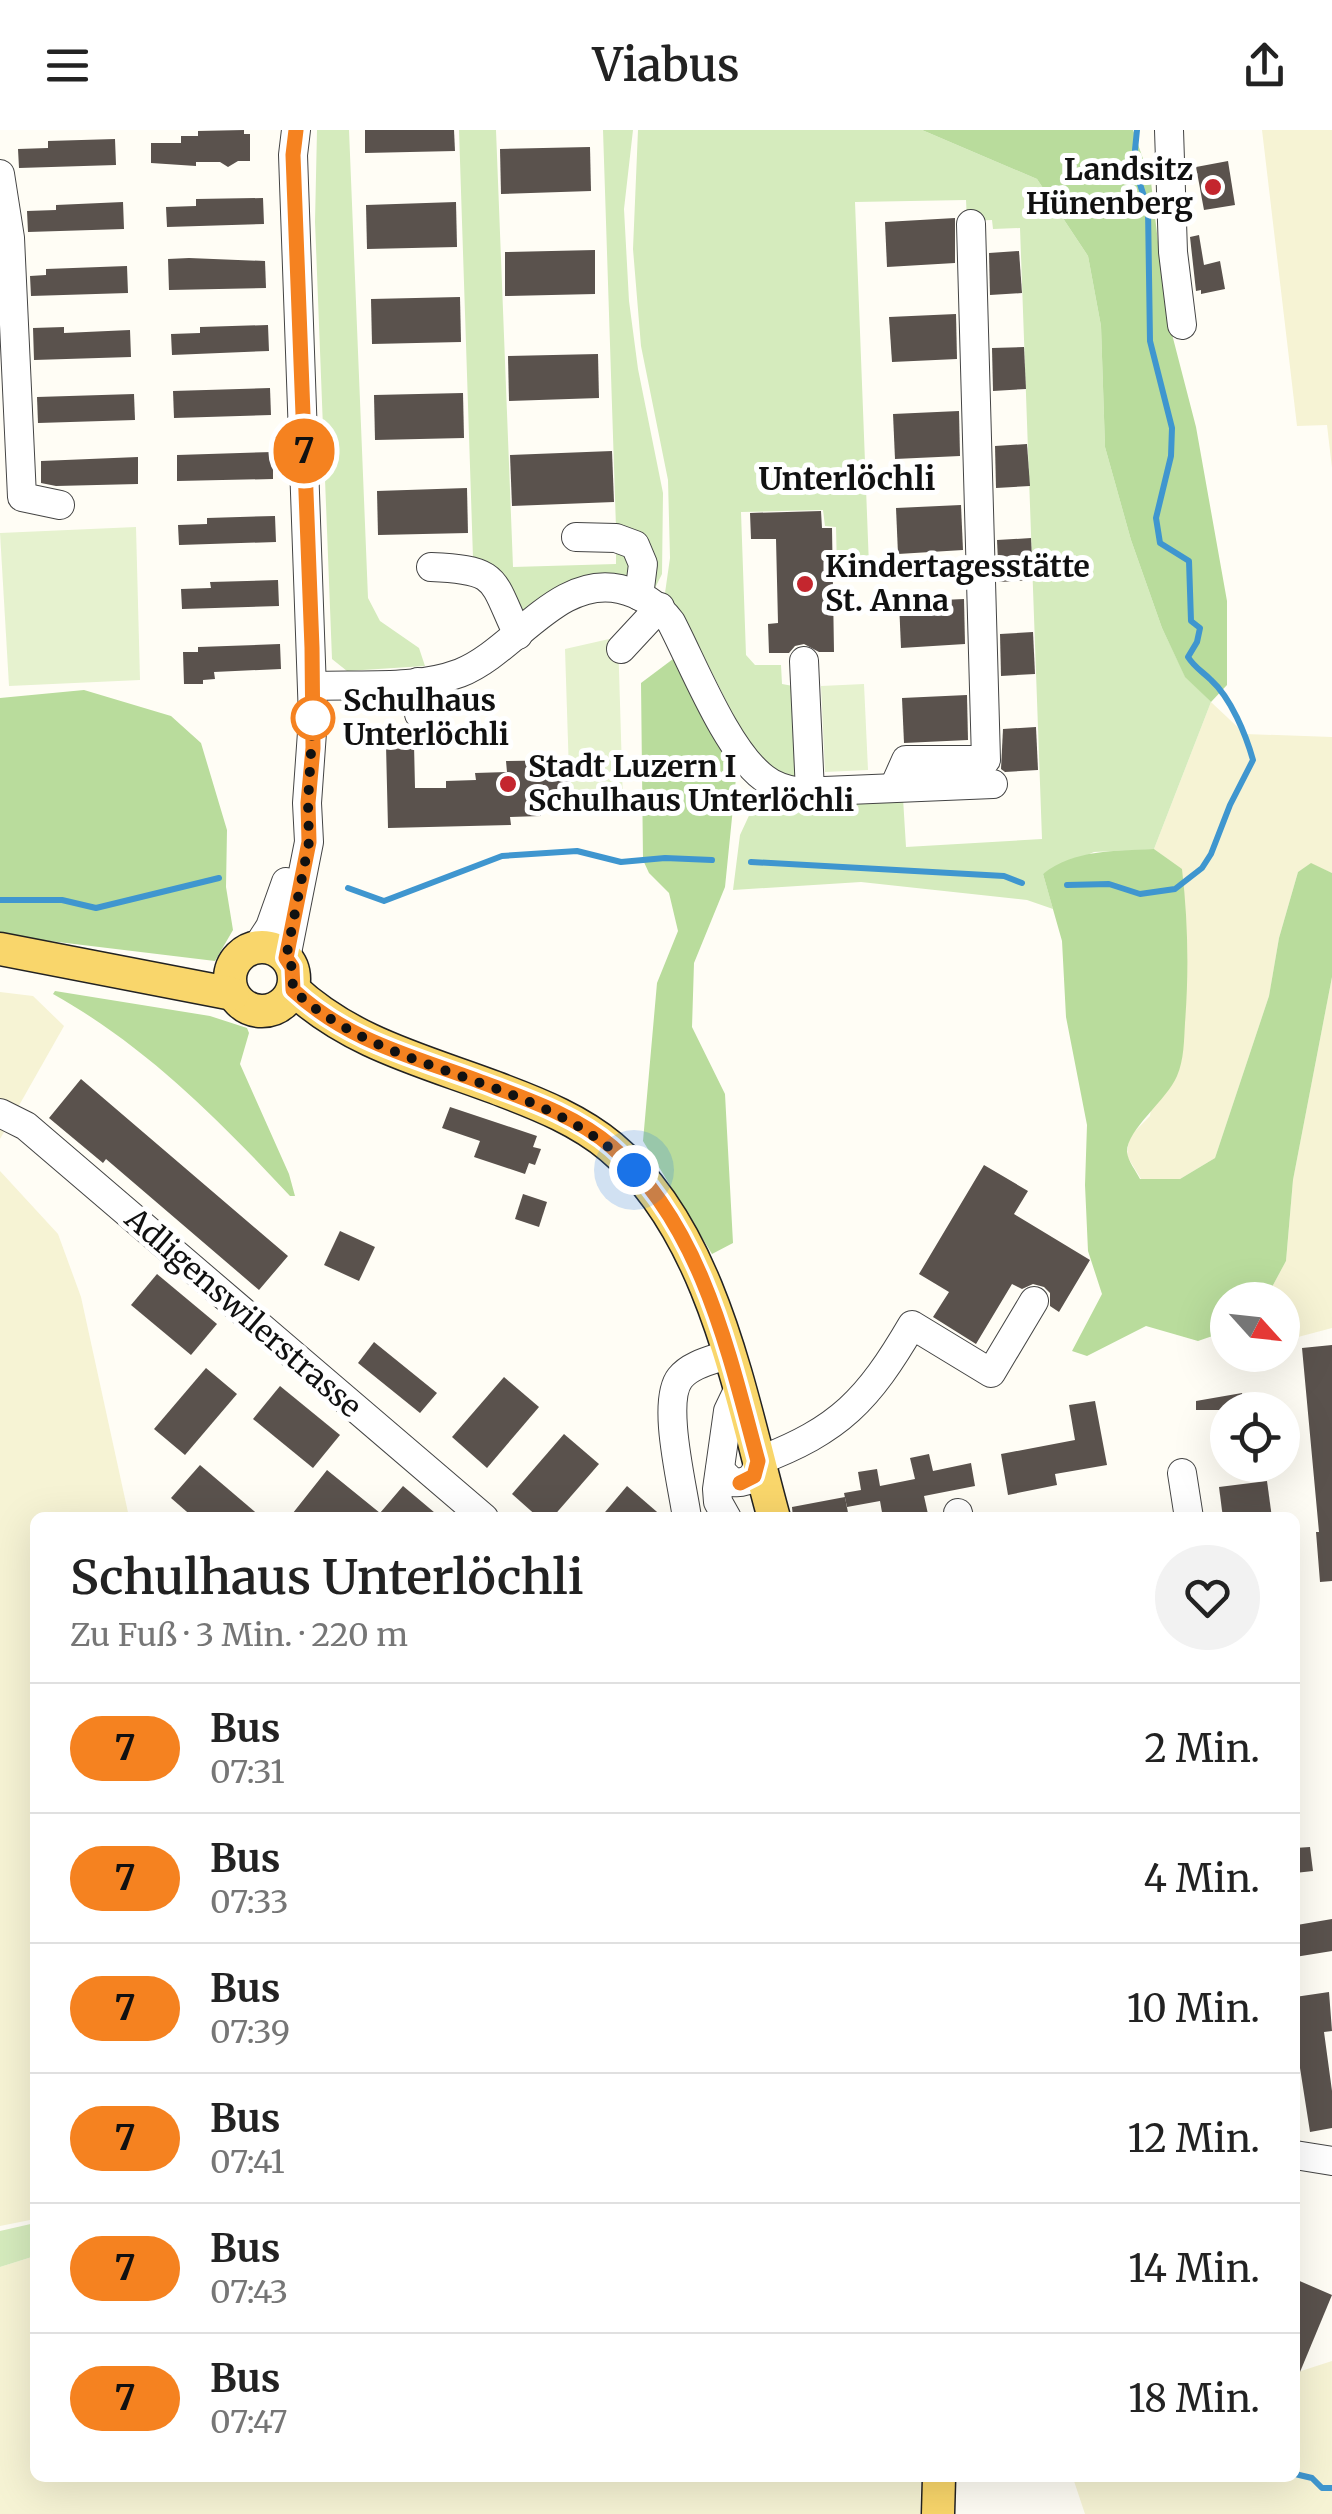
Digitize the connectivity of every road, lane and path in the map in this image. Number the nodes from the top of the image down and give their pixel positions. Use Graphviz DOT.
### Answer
graph roads {
  1 [pos="296,130"];
  2 [pos="1169,130"];
  3 [pos="0,174"];
  4 [pos="970,224"];
  5 [pos="1182,325"];
  6 [pos="60,506"];
  7 [pos="576,537"];
  8 [pos="431,568"];
  9 [pos="650,602"];
  10 [pos="518,635"];
  11 [pos="622,649"];
  12 [pos="804,660"];
  13 [pos="418,682"];
  14 [pos="314,686"];
  15 [pos="420,714"];
  16 [pos="993,784"];
  17 [pos="894,787"];
  18 [pos="810,792"];
  19 [pos="0,948"];
  20 [pos="278,976"];
  21 [pos="232,983"];
  22 [pos="0,1114"];
  23 [pos="1034,1301"];
  24 [pos="729,1354"];
  25 [pos="739,1388"];
  26 [pos="758,1461"];
  27 [pos="720,1470"];
  28 [pos="1182,1473"];
  29 [pos="477,1512"];
  30 [pos="686,1512"];
  31 [pos="724,1512"];
  32 [pos="772,1512"];
  33 [pos="1188,1512"];
  34 [pos="1300,2156"];
  35 [pos="1332,2161"];
  36 [pos="940,2482"];
  37 [pos="938,2514"];
  1 -- 14 [label="street"];
  2 -- 5 [label="street"];
  3 -- 6 [label="street"];
  4 -- 17 [label="street"];
  7 -- 9 [label="street"];
  8 -- 10 [label="street"];
  9 -- 10 [label="street"];
  9 -- 11 [label="street"];
  9 -- 18 [label="street"];
  10 -- 13 [label="street"];
  12 -- 18 [label="street"];
  13 -- 14 [label="street"];
  13 -- 15 [label="street"];
  14 -- 20 [label="street"];
  16 -- 17 [label="street"];
  17 -- 18 [label="street"];
  19 -- 21 [label="main road"];
  20 -- 21 [label="main road"];
  20 -- 21 [label="main road"];
  20 -- 24 [label="main road"];
  22 -- 29 [label="street, Adligenswilerstrasse"];
  23 -- 26 [label="street"];
  24 -- 25 [label="main road"];
  24 -- 30 [label="street"];
  25 -- 26 [label="main road"];
  25 -- 27 [label="street"];
  26 -- 27 [label="street"];
  26 -- 32 [label="main road"];
  27 -- 31 [label="street"];
  28 -- 33 [label="street"];
  34 -- 35 [label="street"];
  36 -- 37 [label="main road"];
}
